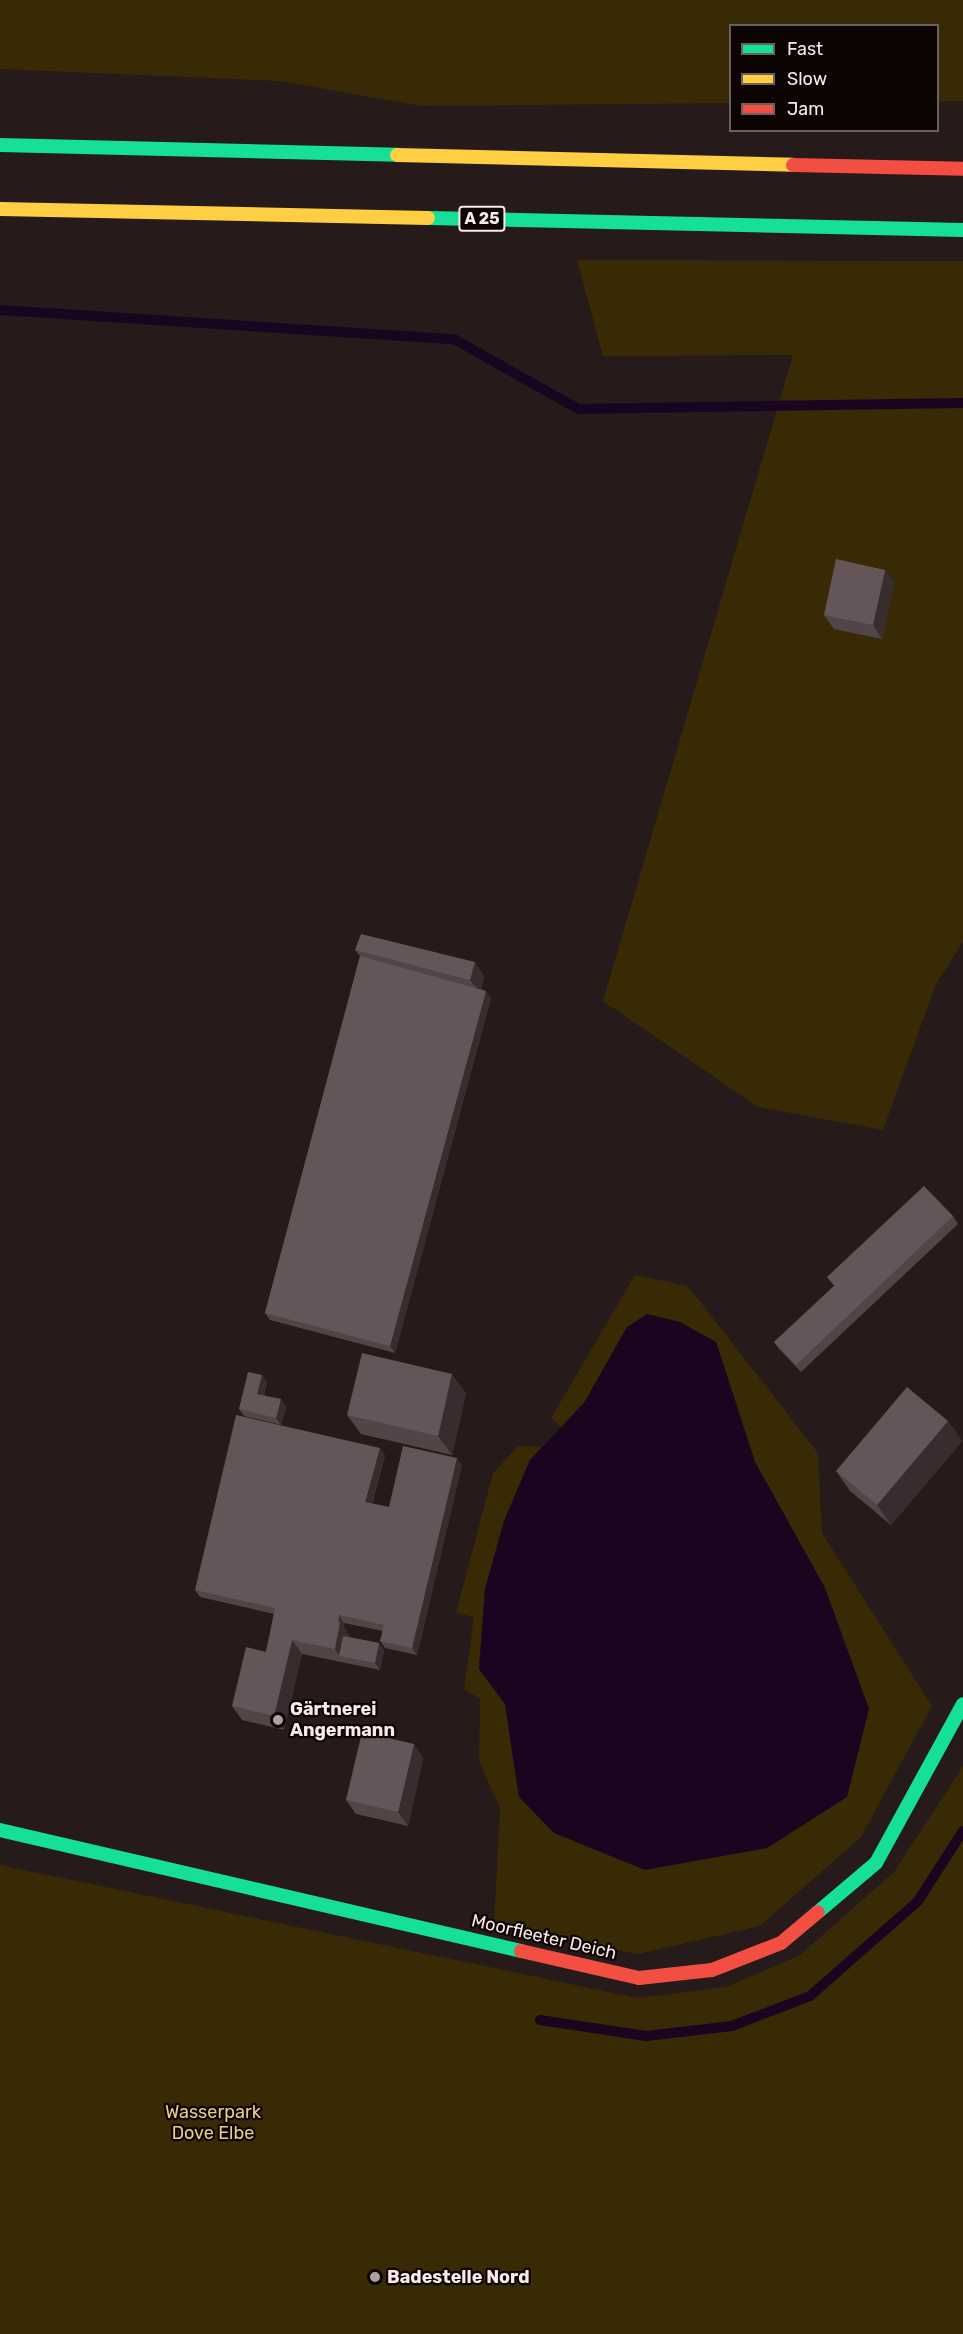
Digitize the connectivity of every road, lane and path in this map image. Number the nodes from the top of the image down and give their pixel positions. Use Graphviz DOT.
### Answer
graph roads {
  1 [pos="0,145"];
  2 [pos="963,169"];
  3 [pos="0,209"];
  4 [pos="963,230"];
  5 [pos="963,1704"];
  6 [pos="0,1830"];
  1 -- 2 [label="main road"];
  3 -- 4 [label="main road, A 25"];
  5 -- 6 [label="main road, Moorfleeter Deich"];
}
